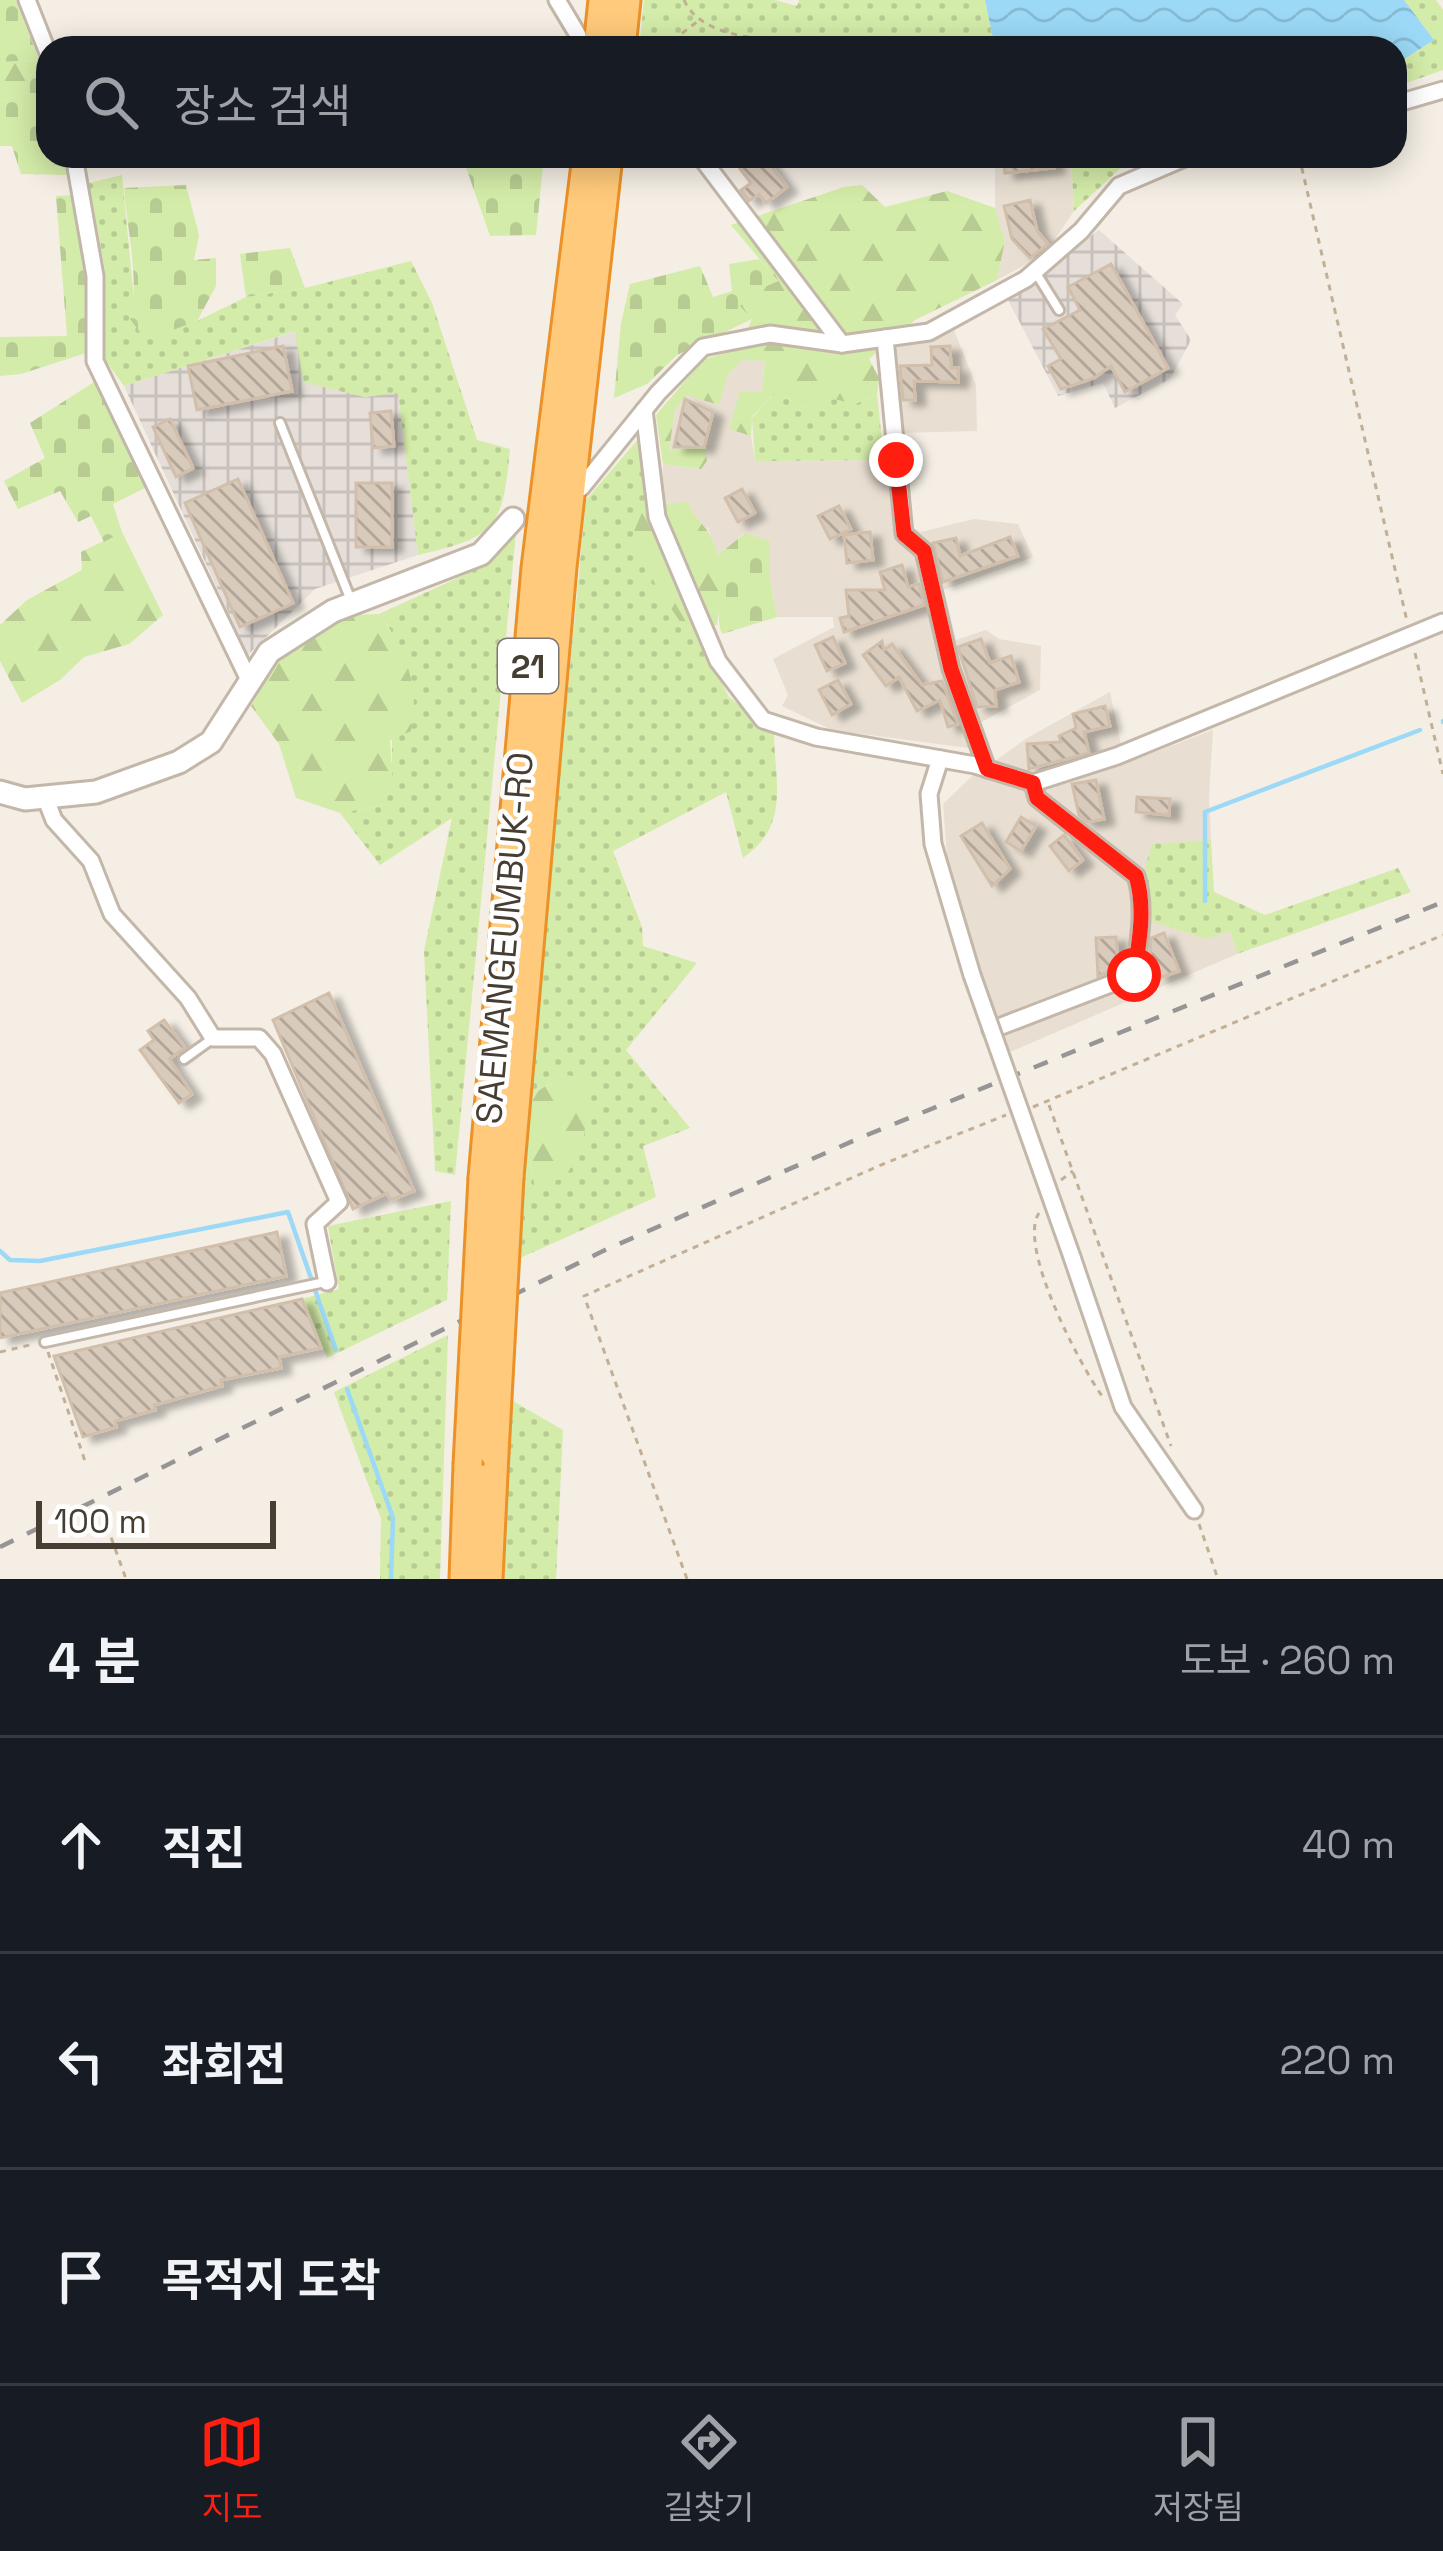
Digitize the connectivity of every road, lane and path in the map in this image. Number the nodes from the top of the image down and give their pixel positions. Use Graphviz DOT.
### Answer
graph roads {
  1 [pos="26,0"];
  2 [pos="557,0"];
  3 [pos="603,0"];
  4 [pos="626,0"];
  5 [pos="684,0"];
  6 [pos="700,20"];
  7 [pos="41,36"];
  8 [pos="584,36"];
  9 [pos="590,36"];
  10 [pos="622,36"];
  11 [pos="679,36"];
  12 [pos="737,36"];
  13 [pos="1443,90"];
  14 [pos="1407,100"];
  15 [pos="76,168"];
  16 [pos="586,168"];
  17 [pos="607,168"];
  18 [pos="709,168"];
  19 [pos="1160,168"];
  20 [pos="1302,168"];
  21 [pos="1036,271"];
  22 [pos="1059,310"];
  23 [pos="885,338"];
  24 [pos="842,344"];
  25 [pos="644,410"];
  26 [pos="280,423"];
  27 [pos="581,488"];
  28 [pos="513,519"];
  29 [pos="352,604"];
  30 [pos="1443,622"];
  31 [pos="1410,635"];
  32 [pos="249,680"];
  33 [pos="940,759"];
  34 [pos="987,769"];
  35 [pos="1443,774"];
  36 [pos="1033,783"];
  37 [pos="0,792"];
  38 [pos="45,797"];
  39 [pos="1443,935"];
  40 [pos="991,1030"];
  41 [pos="213,1038"];
  42 [pos="184,1059"];
  43 [pos="1029,1108"];
  44 [pos="1009,1114"];
  45 [pos="496,1177"];
  46 [pos="323,1282"];
  47 [pos="44,1342"];
  48 [pos="0,1352"];
  49 [pos="481,1459"];
  50 [pos="86,1464"];
  51 [pos="1194,1510"];
  52 [pos="104,1515"];
  53 [pos="126,1579"];
  54 [pos="464,1579"];
  55 [pos="488,1579"];
  56 [pos="687,1579"];
  57 [pos="1219,1579"];
  1 -- 7 [label="street"];
  2 -- 8 [label="street"];
  3 -- 9 [label="highway"];
  4 -- 10 [label="highway"];
  5 -- 6 [label="path"];
  6 -- 11 [label="path"];
  6 -- 12 [label="path"];
  13 -- 14 [label="street"];
  15 -- 32 [label="street"];
  16 -- 45 [label="highway, SAEMANGEUMBUK-RO / 21"];
  17 -- 45 [label="highway, SAEMANGEUMBUK-RO / 21"];
  18 -- 24 [label="street"];
  19 -- 21 [label="street"];
  20 -- 31 [label="path"];
  21 -- 22 [label="lane"];
  21 -- 23 [label="street"];
  23 -- 24 [label="street"];
  23 -- 34 [label="street"];
  24 -- 25 [label="street"];
  25 -- 27 [label="street"];
  25 -- 33 [label="street"];
  26 -- 29 [label="lane"];
  28 -- 29 [label="street"];
  29 -- 32 [label="street"];
  30 -- 31 [label="street"];
  31 -- 35 [label="path"];
  31 -- 36 [label="street"];
  32 -- 38 [label="street"];
  33 -- 34 [label="street"];
  33 -- 40 [label="street, bridge"];
  34 -- 36 [label="street"];
  36 -- 40 [label="street"];
  37 -- 38 [label="street"];
  38 -- 41 [label="street"];
  39 -- 43 [label="path"];
  40 -- 51 [label="street, bridge"];
  41 -- 42 [label="lane"];
  41 -- 46 [label="street"];
  44 -- 56 [label="path"];
  45 -- 49 [label="highway, SAEMANGEUMBUK-RO / 21, bridge"];
  46 -- 47 [label="lane"];
  47 -- 48 [label="path"];
  47 -- 50 [label="path"];
  49 -- 54 [label="highway, SAEMANGEUMBUK-RO / 21"];
  49 -- 55 [label="highway, SAEMANGEUMBUK-RO / 21"];
  51 -- 57 [label="path"];
  52 -- 53 [label="path"];
}
